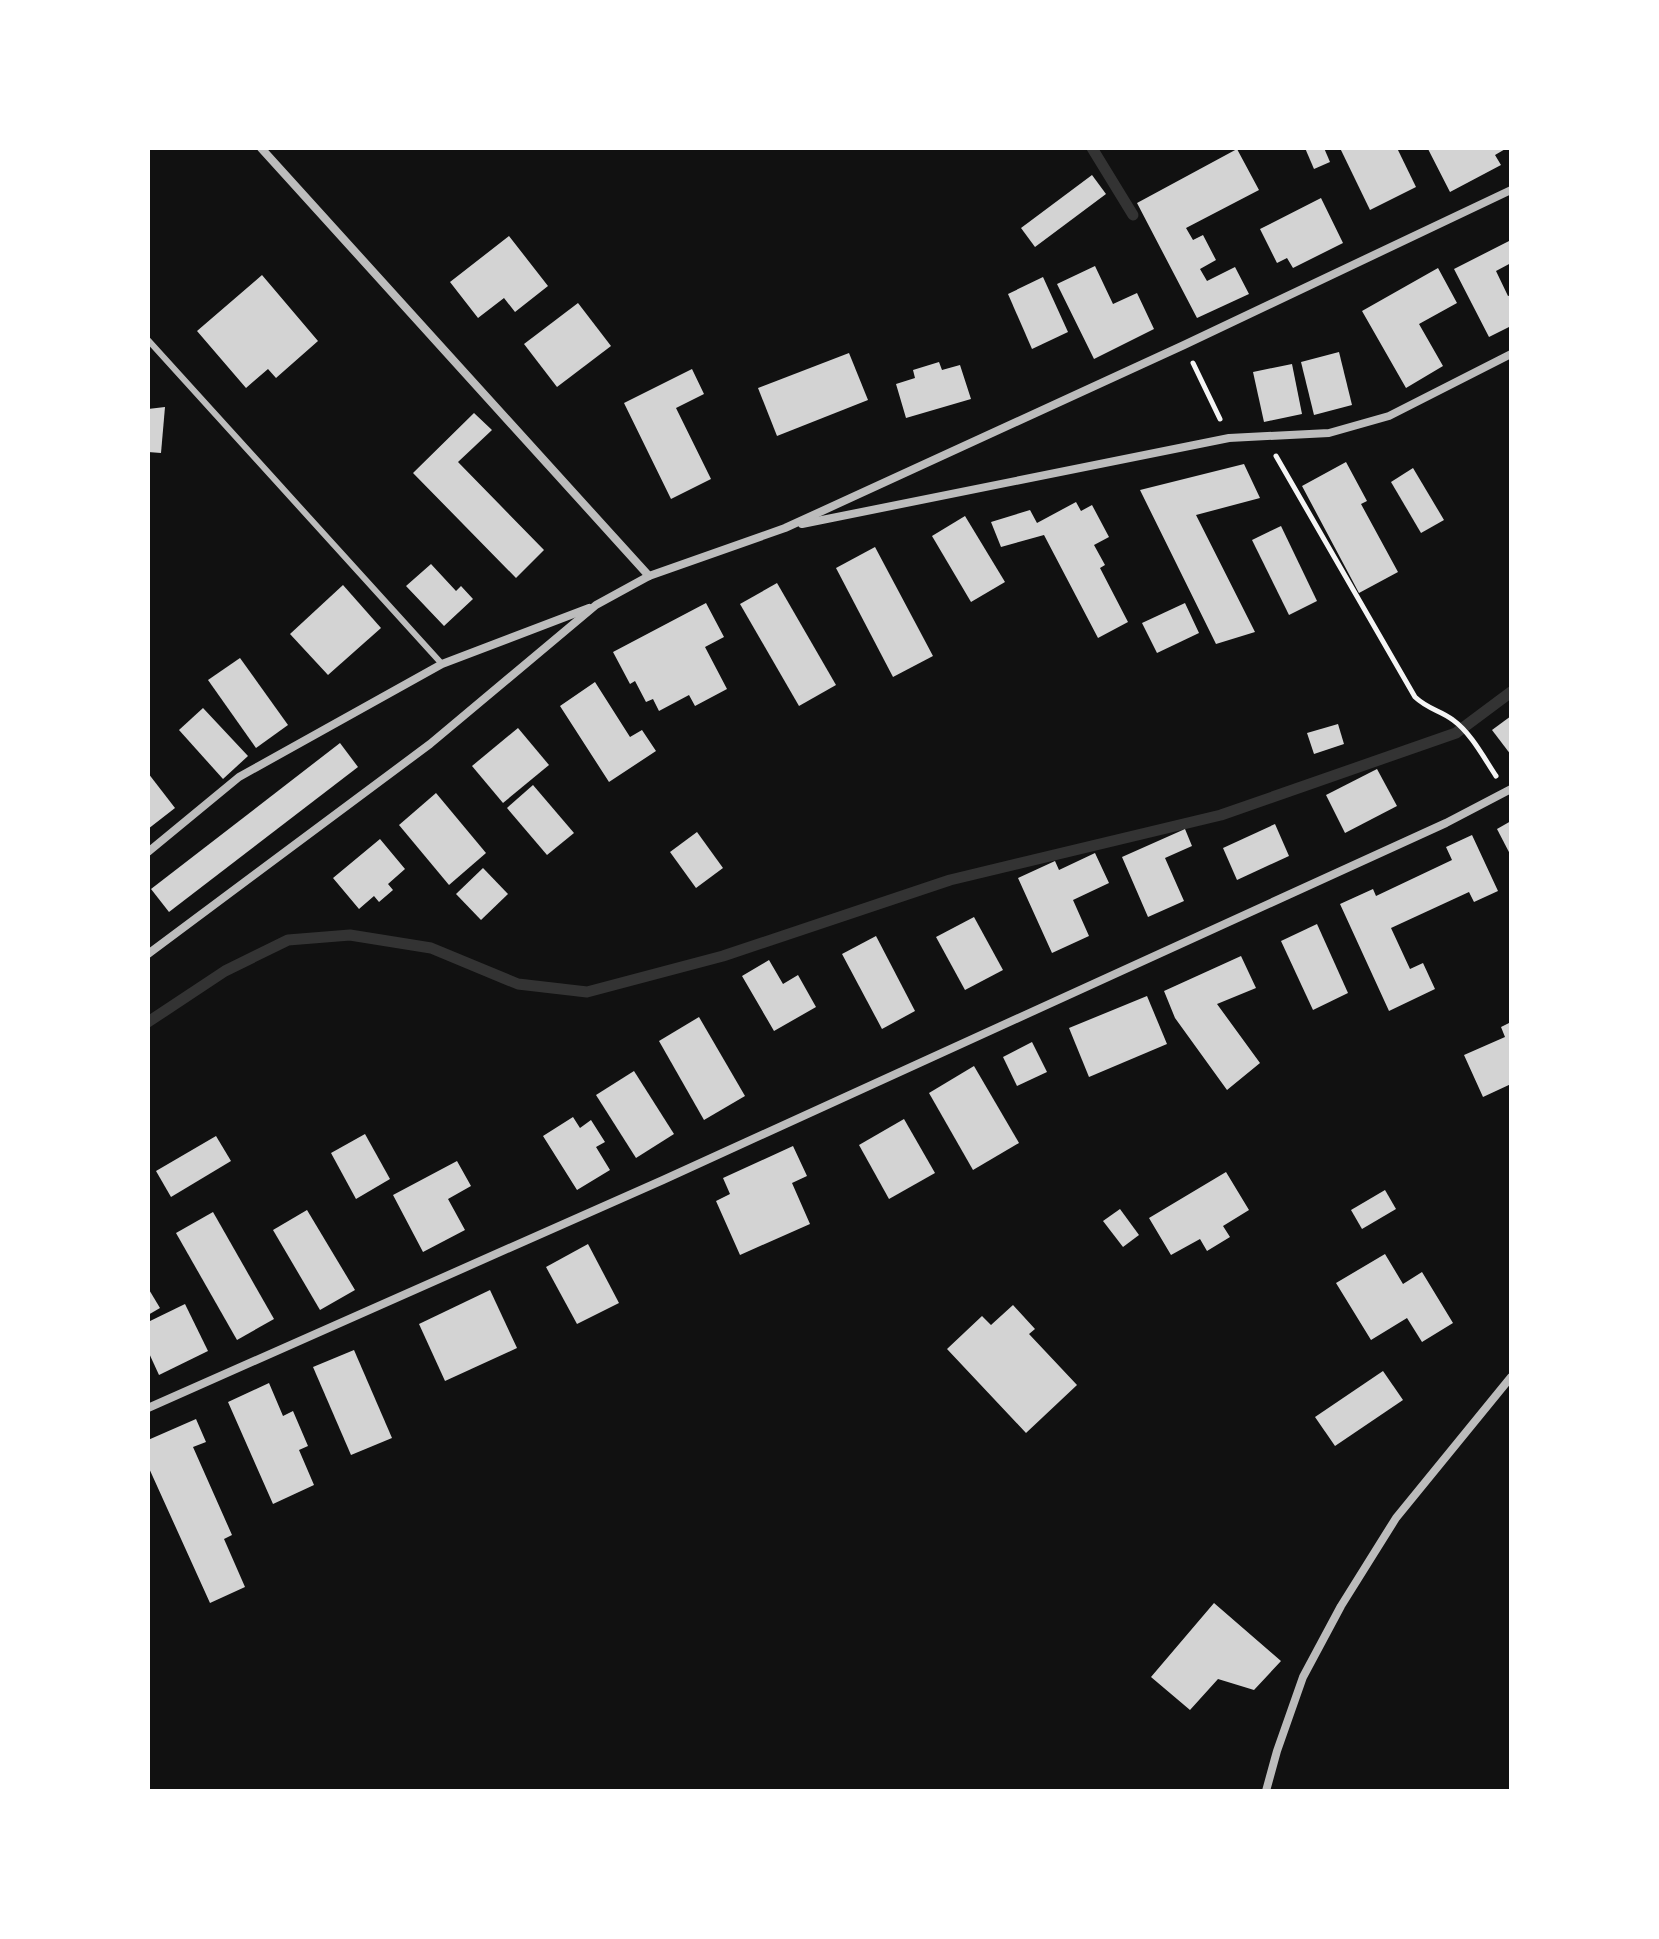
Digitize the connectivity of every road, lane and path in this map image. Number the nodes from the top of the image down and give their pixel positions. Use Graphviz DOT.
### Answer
graph roads {
  1 [pos="261,148"];
  2 [pos="1511,190"];
  3 [pos="148,340"];
  4 [pos="1184,345"];
  5 [pos="1511,354"];
  6 [pos="1229,438"];
  7 [pos="1266,438"];
  8 [pos="785,528"];
  9 [pos="649,576"];
  10 [pos="596,605"];
  11 [pos="442,664"];
  12 [pos="1508,790"];
  13 [pos="148,852"];
  14 [pos="148,954"];
  15 [pos="1511,1377"];
  16 [pos="148,1408"];
  17 [pos="1266,1791"];
  1 -- 9 [label="street"];
  2 -- 4 [label="street"];
  3 -- 11 [label="lane"];
  4 -- 6 [label="path"];
  4 -- 8 [label="street"];
  5 -- 7 [label="street"];
  6 -- 7 [label="street"];
  6 -- 8 [label="street"];
  7 -- 12 [label="path"];
  8 -- 9 [label="street"];
  9 -- 10 [label="street"];
  10 -- 11 [label="street"];
  10 -- 14 [label="street"];
  11 -- 13 [label="street"];
  12 -- 16 [label="street"];
  15 -- 17 [label="street"];
}
